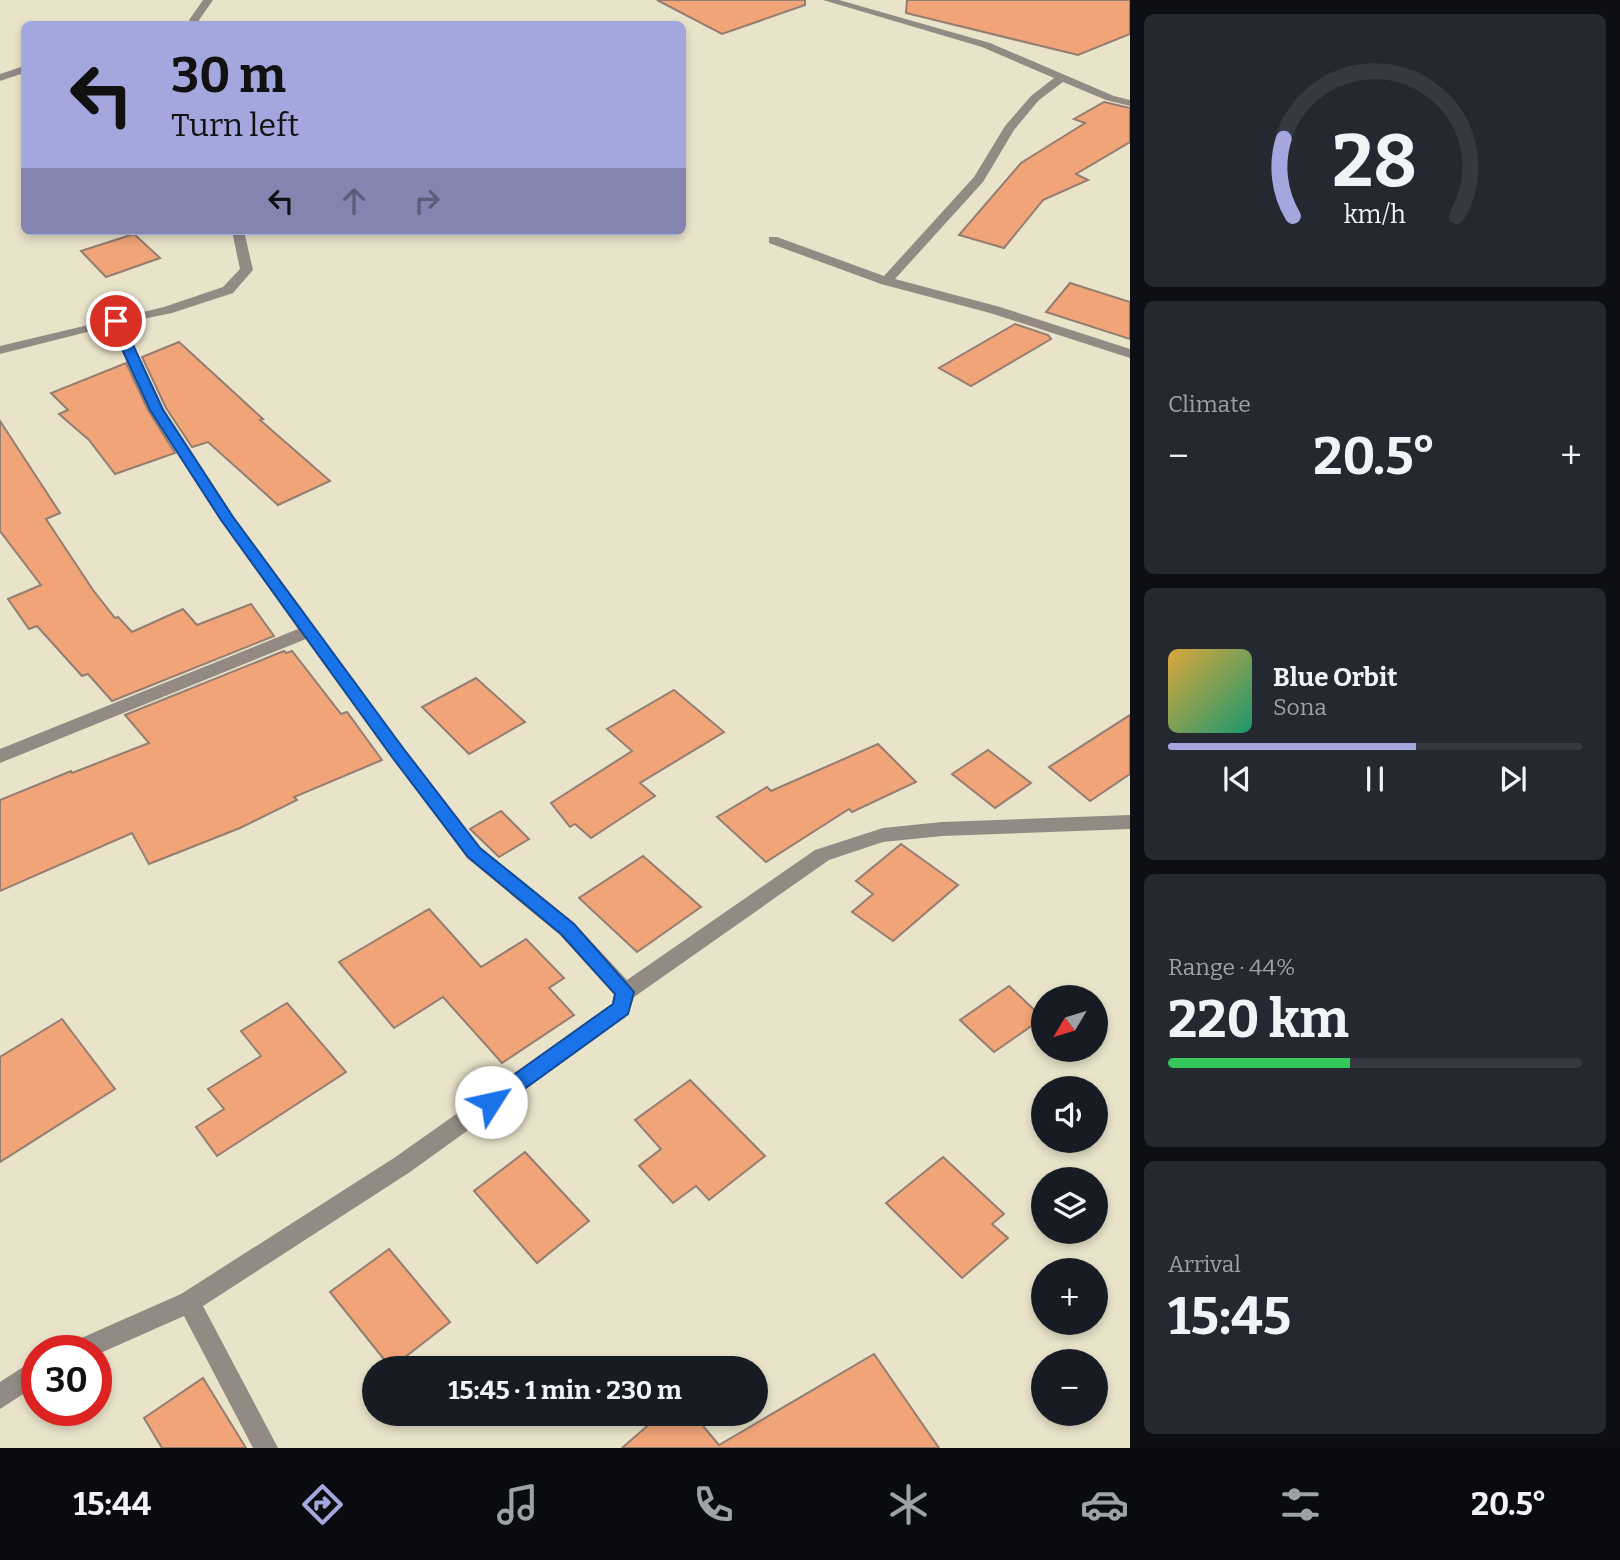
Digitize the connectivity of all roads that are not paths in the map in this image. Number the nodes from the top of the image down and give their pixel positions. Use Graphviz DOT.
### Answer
graph roads {
  1 [pos="208,0"];
  2 [pos="828,0"];
  3 [pos="195,21"];
  4 [pos="21,70"];
  5 [pos="1063,77"];
  6 [pos="0,78"];
  7 [pos="1130,103"];
  8 [pos="239,235"];
  9 [pos="773,240"];
  10 [pos="886,281"];
  11 [pos="116,321"];
  12 [pos="0,350"];
  13 [pos="1130,354"];
  14 [pos="309,631"];
  15 [pos="0,756"];
  16 [pos="1130,822"];
  17 [pos="625,992"];
  18 [pos="189,1302"];
  19 [pos="112,1336"];
  20 [pos="21,1382"];
  21 [pos="0,1397"];
  22 [pos="266,1448"];
  1 -- 3 [label="street"];
  2 -- 5 [label="street"];
  4 -- 6 [label="street"];
  5 -- 7 [label="street"];
  5 -- 10 [label="street"];
  8 -- 11 [label="street"];
  9 -- 10 [label="street"];
  10 -- 13 [label="street"];
  11 -- 12 [label="street"];
  11 -- 14 [label="street"];
  14 -- 15 [label="street"];
  14 -- 17 [label="street"];
  16 -- 17 [label="street"];
  17 -- 18 [label="street"];
  18 -- 19 [label="street"];
  18 -- 22 [label="street"];
  20 -- 21 [label="street"];
}
